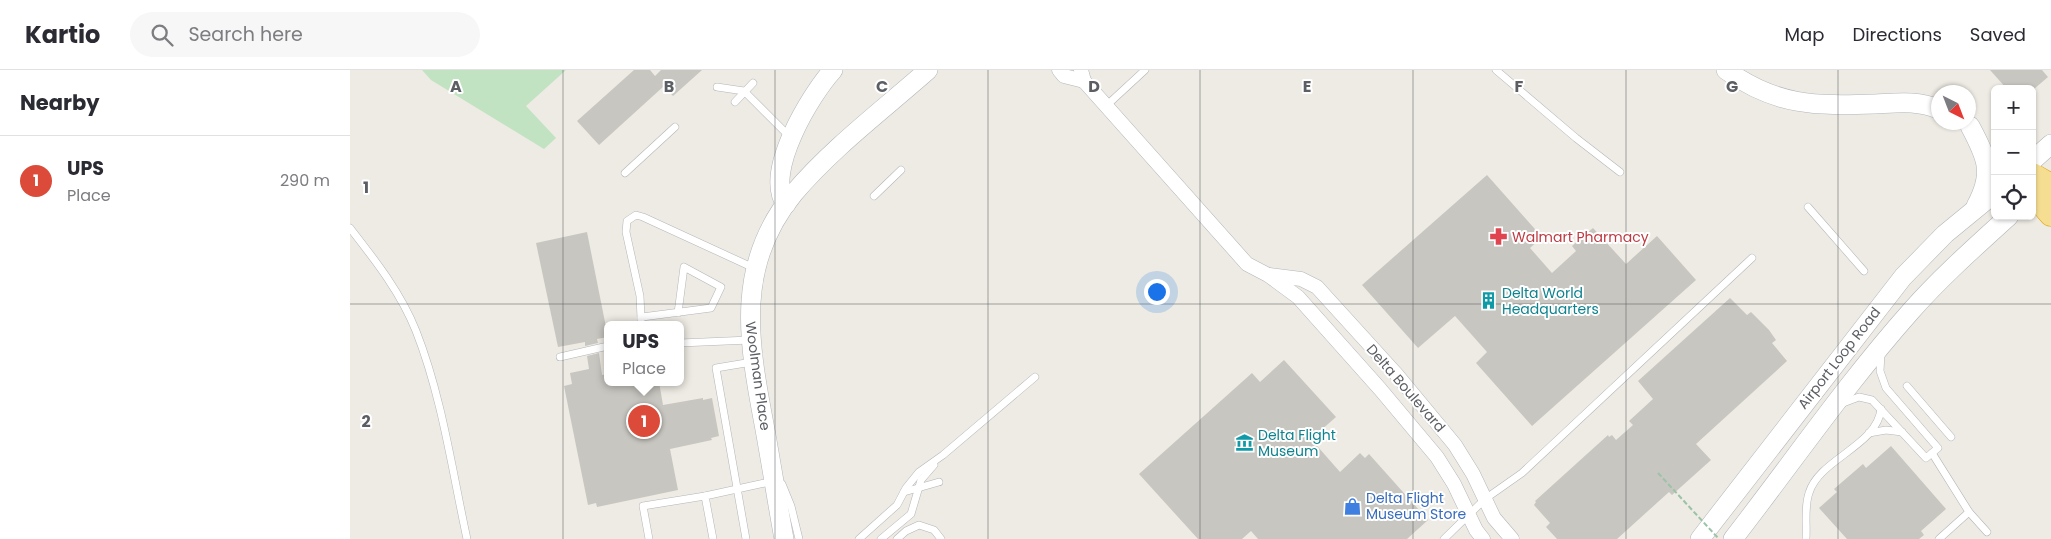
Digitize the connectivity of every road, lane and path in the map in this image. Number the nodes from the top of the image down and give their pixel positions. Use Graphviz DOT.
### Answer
graph roads {
  1 [pos="833,70"];
  2 [pos="928,70"];
  3 [pos="1059,70"];
  4 [pos="1145,70"];
  5 [pos="1496,70"];
  6 [pos="1726,70"];
  7 [pos="1082,76"];
  8 [pos="753,83"];
  9 [pos="717,87"];
  10 [pos="744,92"];
  11 [pos="735,102"];
  12 [pos="1106,106"];
  13 [pos="1931,107"];
  14 [pos="675,127"];
  15 [pos="1970,130"];
  16 [pos="1974,130"];
  17 [pos="791,137"];
  18 [pos="1991,144"];
  19 [pos="2051,144"];
  20 [pos="2036,157"];
  21 [pos="901,170"];
  22 [pos="1620,172"];
  23 [pos="625,174"];
  24 [pos="2040,186"];
  25 [pos="874,196"];
  26 [pos="1991,196"];
  27 [pos="786,204"];
  28 [pos="1808,207"];
  29 [pos="1973,211"];
  30 [pos="2051,214"];
  31 [pos="2005,220"];
  32 [pos="350,228"];
  33 [pos="1752,258"];
  34 [pos="757,270"];
  35 [pos="1864,271"];
  36 [pos="1268,275"];
  37 [pos="678,313"];
  38 [pos="641,321"];
  39 [pos="751,340"];
  40 [pos="684,342"];
  41 [pos="1883,344"];
  42 [pos="604,347"];
  43 [pos="560,357"];
  44 [pos="753,362"];
  45 [pos="1035,377"];
  46 [pos="1907,386"];
  47 [pos="1833,409"];
  48 [pos="1881,409"];
  49 [pos="1902,432"];
  50 [pos="1869,433"];
  51 [pos="1951,437"];
  52 [pos="768,450"];
  53 [pos="943,456"];
  54 [pos="1929,456"];
  55 [pos="1658,473"];
  56 [pos="774,481"];
  57 [pos="939,482"];
  58 [pos="737,489"];
  59 [pos="918,489"];
  60 [pos="904,492"];
  61 [pos="705,496"];
  62 [pos="1485,499"];
  63 [pos="1969,512"];
  64 [pos="1469,516"];
  65 [pos="1988,532"];
  66 [pos="467,539"];
  67 [pos="649,539"];
  68 [pos="713,539"];
  69 [pos="746,539"];
  70 [pos="784,539"];
  71 [pos="799,539"];
  72 [pos="859,539"];
  73 [pos="881,539"];
  74 [pos="897,539"];
  75 [pos="941,539"];
  76 [pos="1444,539"];
  77 [pos="1483,539"];
  78 [pos="1512,539"];
  79 [pos="1700,539"];
  80 [pos="1719,539"];
  81 [pos="1733,539"];
  82 [pos="1806,539"];
  83 [pos="1939,539"];
  1 -- 17 [label="main road"];
  2 -- 27 [label="main road, Woolman Place"];
  3 -- 7 [label="street, Delta Boulevard"];
  4 -- 12 [label="lane"];
  5 -- 22 [label="lane"];
  6 -- 13 [label="main road"];
  7 -- 12 [label="street, Delta Boulevard"];
  8 -- 10 [label="lane"];
  9 -- 10 [label="lane"];
  10 -- 11 [label="lane"];
  10 -- 17 [label="lane"];
  12 -- 36 [label="street, Delta Boulevard"];
  14 -- 23 [label="lane"];
  15 -- 29 [label="main road"];
  16 -- 18 [label="main road"];
  17 -- 27 [label="main road"];
  19 -- 20 [label="main road"];
  21 -- 25 [label="lane"];
  24 -- 30 [label="highway"];
  26 -- 29 [label="main road, Airport Loop Road"];
  27 -- 34 [label="main road, Woolman Place"];
  28 -- 35 [label="lane"];
  29 -- 79 [label="main road, Airport Loop Road"];
  31 -- 41 [label="main road, Airport Loop Road"];
  32 -- 66 [label="lane"];
  33 -- 62 [label="lane"];
  34 -- 38 [label="lane"];
  34 -- 39 [label="main road, Woolman Place"];
  36 -- 62 [label="street, Delta Boulevard"];
  36 -- 64 [label="street, Delta Boulevard"];
  37 -- 37 [label="lane"];
  37 -- 38 [label="lane"];
  39 -- 40 [label="lane"];
  39 -- 44 [label="main road, Woolman Place"];
  41 -- 47 [label="main road, Airport Loop Road"];
  41 -- 54 [label="lane"];
  42 -- 43 [label="lane"];
  44 -- 52 [label="main road, Woolman Place"];
  44 -- 58 [label="lane"];
  45 -- 53 [label="lane"];
  46 -- 51 [label="lane"];
  47 -- 48 [label="lane"];
  47 -- 81 [label="main road, Airport Loop Road"];
  48 -- 49 [label="lane"];
  48 -- 50 [label="lane"];
  49 -- 50 [label="lane"];
  49 -- 54 [label="lane"];
  50 -- 82 [label="lane"];
  52 -- 56 [label="main road, Woolman Place"];
  52 -- 71 [label="lane"];
  53 -- 59 [label="lane"];
  53 -- 60 [label="lane"];
  54 -- 63 [label="lane"];
  55 -- 80 [label="path, bridge"];
  56 -- 58 [label="lane"];
  56 -- 70 [label="main road, Woolman Place"];
  57 -- 59 [label="lane"];
  58 -- 61 [label="lane"];
  58 -- 69 [label="lane"];
  59 -- 60 [label="lane"];
  59 -- 73 [label="lane"];
  60 -- 72 [label="lane"];
  61 -- 67 [label="lane"];
  61 -- 68 [label="lane"];
  62 -- 64 [label="lane"];
  62 -- 78 [label="street, Delta Boulevard"];
  63 -- 65 [label="lane"];
  63 -- 83 [label="lane"];
  64 -- 76 [label="lane"];
  64 -- 77 [label="street, Delta Boulevard"];
  74 -- 75 [label="lane"];
}
